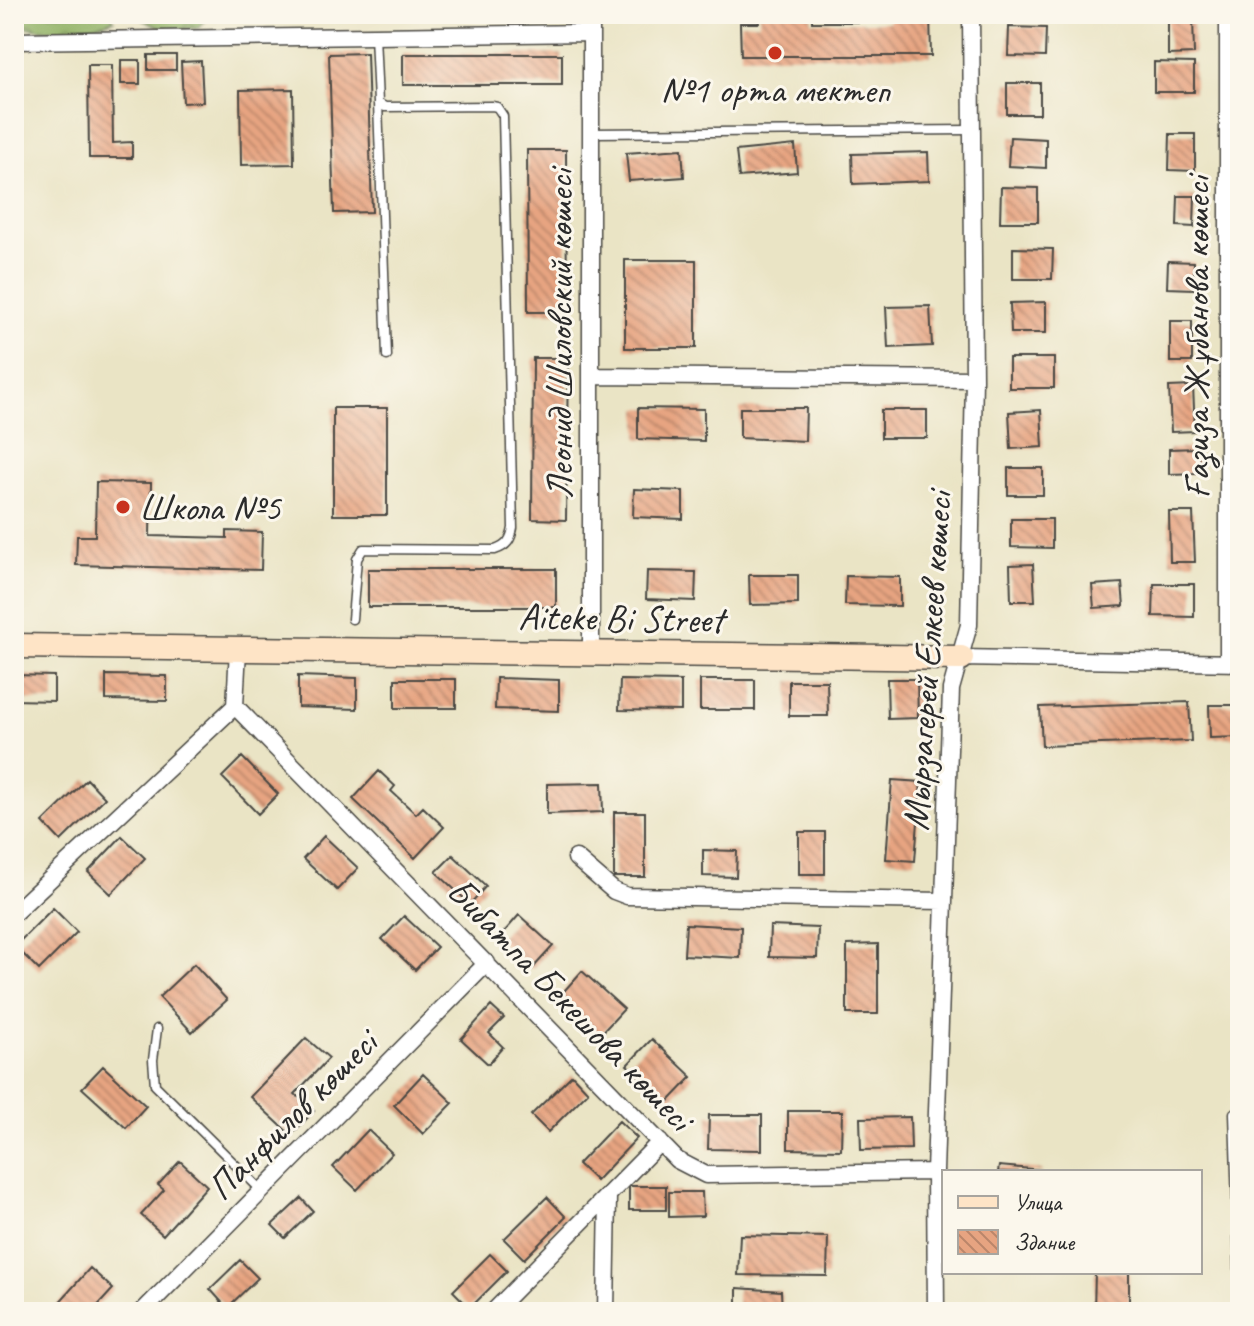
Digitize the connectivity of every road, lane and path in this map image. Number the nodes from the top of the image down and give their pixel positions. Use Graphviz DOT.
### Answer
graph roads {
  1 [pos="591,14"];
  2 [pos="971,14"];
  3 [pos="1228,14"];
  4 [pos="591,33"];
  5 [pos="375,34"];
  6 [pos="14,41"];
  7 [pos="378,103"];
  8 [pos="972,130"];
  9 [pos="591,132"];
  10 [pos="387,356"];
  11 [pos="591,376"];
  12 [pos="974,379"];
  13 [pos="352,619"];
  14 [pos="14,646"];
  15 [pos="238,649"];
  16 [pos="591,654"];
  17 [pos="961,658"];
  18 [pos="1234,662"];
  19 [pos="235,706"];
  20 [pos="576,858"];
  21 [pos="944,901"];
  22 [pos="14,913"];
  23 [pos="487,963"];
  24 [pos="157,1029"];
  25 [pos="1234,1113"];
  26 [pos="660,1142"];
  27 [pos="935,1172"];
  28 [pos="262,1191"];
  29 [pos="608,1196"];
  30 [pos="1240,1299"];
  31 [pos="142,1312"];
  32 [pos="493,1312"];
  33 [pos="606,1312"];
  34 [pos="936,1312"];
  1 -- 4 [label="street, Леонид Шиловский көшесі"];
  2 -- 8 [label="street, Мырзагерей Елкеев көшесі"];
  3 -- 18 [label="street, Ғазиза Жұбанова көшесі"];
  4 -- 5 [label="street"];
  4 -- 9 [label="street, Леонид Шиловский көшесі"];
  5 -- 6 [label="street"];
  5 -- 7 [label="lane"];
  7 -- 10 [label="lane"];
  7 -- 13 [label="lane"];
  8 -- 9 [label="lane"];
  8 -- 12 [label="street, Мырзагерей Елкеев көшесі"];
  9 -- 11 [label="street, Леонид Шиловский көшесі"];
  11 -- 12 [label="street"];
  11 -- 16 [label="street, Леонид Шиловский көшесі"];
  12 -- 17 [label="street, Мырзагерей Елкеев көшесі"];
  14 -- 15 [label="street, Aiteke Bi Street"];
  15 -- 16 [label="street, Aiteke Bi Street"];
  15 -- 19 [label="street"];
  16 -- 17 [label="street, Aiteke Bi Street"];
  17 -- 18 [label="street, Aiteke Bi Street"];
  17 -- 21 [label="street, Мырзагерей Елкеев көшесі"];
  19 -- 22 [label="street"];
  19 -- 23 [label="street, Бибатпа Бекешова көшесі"];
  20 -- 21 [label="street"];
  21 -- 27 [label="street, Мырзагерей Елкеев көшесі"];
  23 -- 26 [label="street, Бибатпа Бекешова көшесі"];
  23 -- 28 [label="street, Панфилов көшесі"];
  24 -- 28 [label="lane"];
  25 -- 30 [label="lane"];
  26 -- 27 [label="street, Бибатпа Бекешова көшесі"];
  26 -- 29 [label="street"];
  27 -- 34 [label="street, Мырзагерей Елкеев көшесі"];
  28 -- 31 [label="street, Панфилов көшесі"];
  29 -- 32 [label="street"];
  29 -- 33 [label="street"];
}
